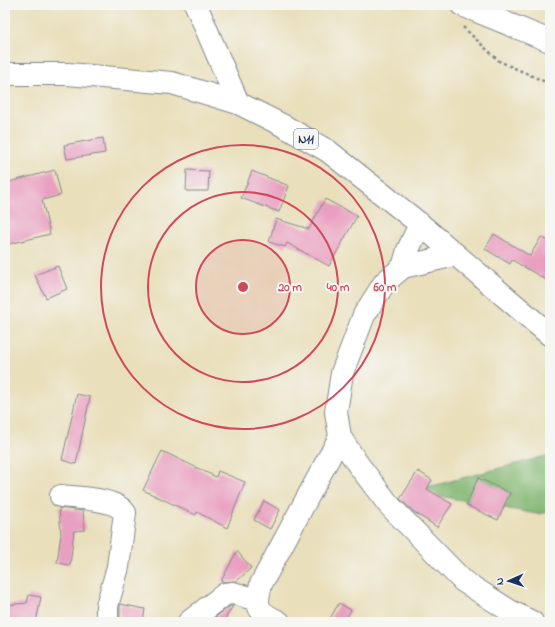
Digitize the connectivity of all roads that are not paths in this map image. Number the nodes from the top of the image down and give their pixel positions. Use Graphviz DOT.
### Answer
graph roads {
  1 [pos="196,5"];
  2 [pos="462,15"];
  3 [pos="550,41"];
  4 [pos="5,74"];
  5 [pos="238,103"];
  6 [pos="420,224"];
  7 [pos="455,255"];
  8 [pos="403,268"];
  9 [pos="550,335"];
  10 [pos="340,437"];
  11 [pos="61,496"];
  12 [pos="257,600"];
  13 [pos="106,622"];
  14 [pos="189,622"];
  15 [pos="278,622"];
  16 [pos="532,622"];
  1 -- 5 [label="main road"];
  2 -- 3 [label="main road"];
  4 -- 5 [label="main road, N11"];
  5 -- 6 [label="main road, N11"];
  6 -- 7 [label="main road, N11"];
  6 -- 8 [label="main road"];
  7 -- 8 [label="main road"];
  7 -- 9 [label="main road, N11"];
  8 -- 10 [label="main road"];
  10 -- 12 [label="main road"];
  10 -- 16 [label="main road"];
  11 -- 13 [label="main road"];
  12 -- 14 [label="main road"];
  12 -- 15 [label="main road"];
}
